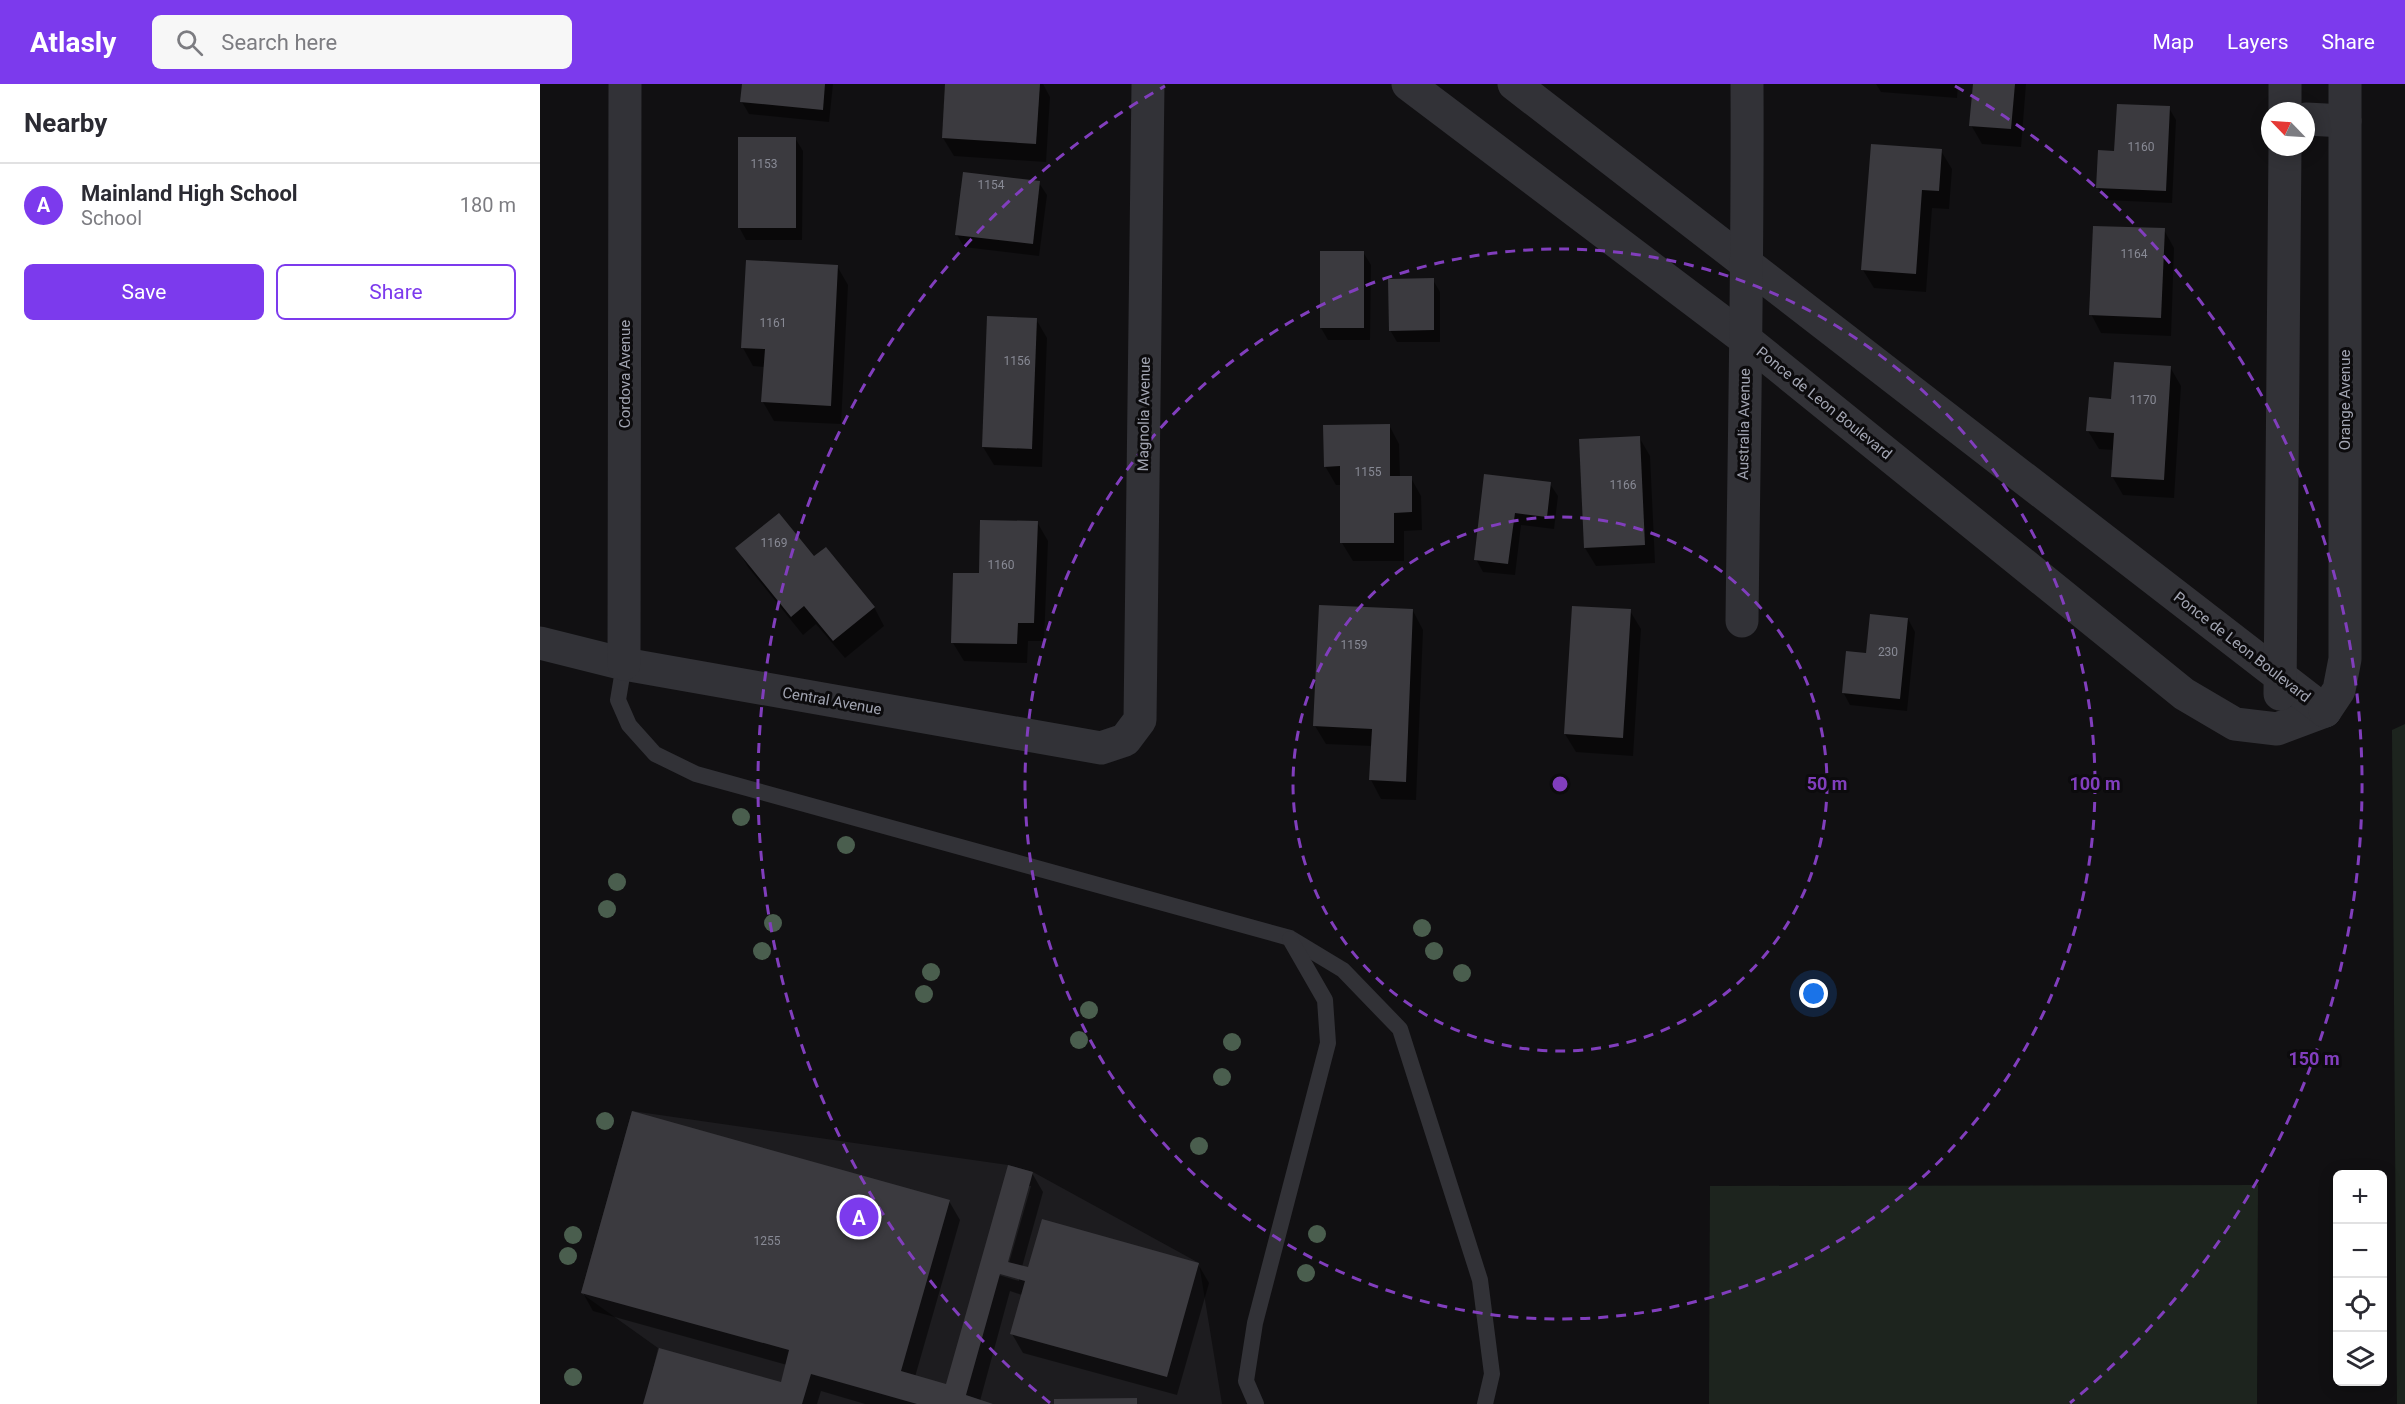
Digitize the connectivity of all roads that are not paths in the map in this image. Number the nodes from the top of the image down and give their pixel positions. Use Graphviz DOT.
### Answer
graph roads {
  1 [pos="625,84"];
  2 [pos="1148,84"];
  3 [pos="1408,84"];
  4 [pos="1514,84"];
  5 [pos="1747,84"];
  6 [pos="2285,84"];
  7 [pos="2345,84"];
  8 [pos="2285,102"];
  9 [pos="2315,120"];
  10 [pos="2345,122"];
  11 [pos="2285,156"];
  12 [pos="1748,263"];
  13 [pos="1745,339"];
  14 [pos="1742,621"];
  15 [pos="540,643"];
  16 [pos="624,664"];
  17 [pos="2282,678"];
  18 [pos="2325,711"];
  19 [pos="2277,729"];
  20 [pos="1125,740"];
  21 [pos="1290,938"];
  22 [pos="1256,1404"];
  23 [pos="1485,1404"];
  1 -- 16 [label="street, Cordova Avenue"];
  2 -- 20 [label="street, Magnolia Avenue"];
  3 -- 13 [label="street, Ponce de Leon Boulevard"];
  4 -- 12 [label="street, Ponce de Leon Boulevard"];
  5 -- 12 [label="street, Australia Avenue"];
  6 -- 8 [label="street"];
  7 -- 10 [label="street, Orange Avenue"];
  9 -- 10 [label="street"];
  10 -- 18 [label="street, Orange Avenue"];
  11 -- 17 [label="street"];
  12 -- 13 [label="street, Australia Avenue"];
  12 -- 17 [label="street, Ponce de Leon Boulevard"];
  13 -- 14 [label="street, Australia Avenue"];
  13 -- 19 [label="street, Ponce de Leon Boulevard"];
  15 -- 16 [label="street, Central Avenue"];
  16 -- 20 [label="street, Central Avenue"];
  16 -- 21 [label="lane"];
  17 -- 18 [label="street, Ponce de Leon Boulevard"];
  17 -- 19 [label="street"];
  18 -- 19 [label="street, Ponce de Leon Boulevard"];
  21 -- 22 [label="lane"];
  21 -- 23 [label="lane"];
}
